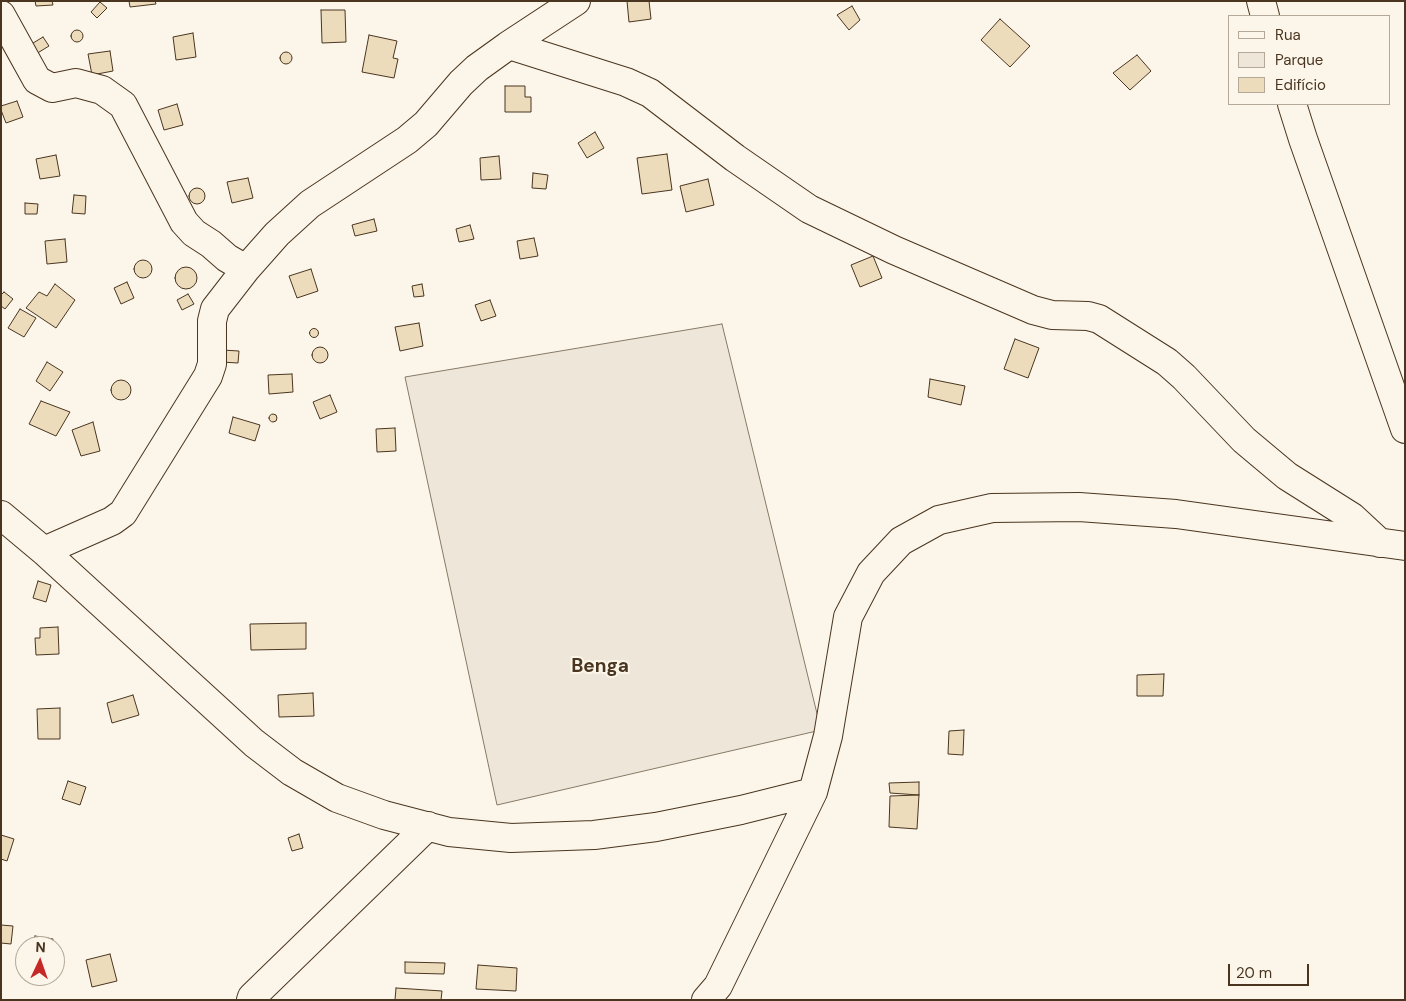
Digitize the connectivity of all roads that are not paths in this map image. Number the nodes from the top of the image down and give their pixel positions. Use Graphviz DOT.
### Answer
graph roads {
  1 [pos="576,1"];
  2 [pos="1260,1"];
  3 [pos="1,15"];
  4 [pos="1265,15"];
  5 [pos="509,45"];
  6 [pos="1292,105"];
  7 [pos="246,269"];
  8 [pos="1405,429"];
  9 [pos="1,515"];
  10 [pos="1392,544"];
  11 [pos="44,551"];
  12 [pos="813,792"];
  13 [pos="428,826"];
  14 [pos="251,1000"];
  15 [pos="706,1000"];
  1 -- 5 [label="street"];
  2 -- 4 [label="street"];
  3 -- 7 [label="street"];
  5 -- 7 [label="street"];
  5 -- 10 [label="street"];
  6 -- 8 [label="street"];
  7 -- 11 [label="street"];
  9 -- 11 [label="street"];
  10 -- 12 [label="street"];
  11 -- 13 [label="street"];
  12 -- 13 [label="street"];
  12 -- 15 [label="street"];
  13 -- 14 [label="street"];
}
